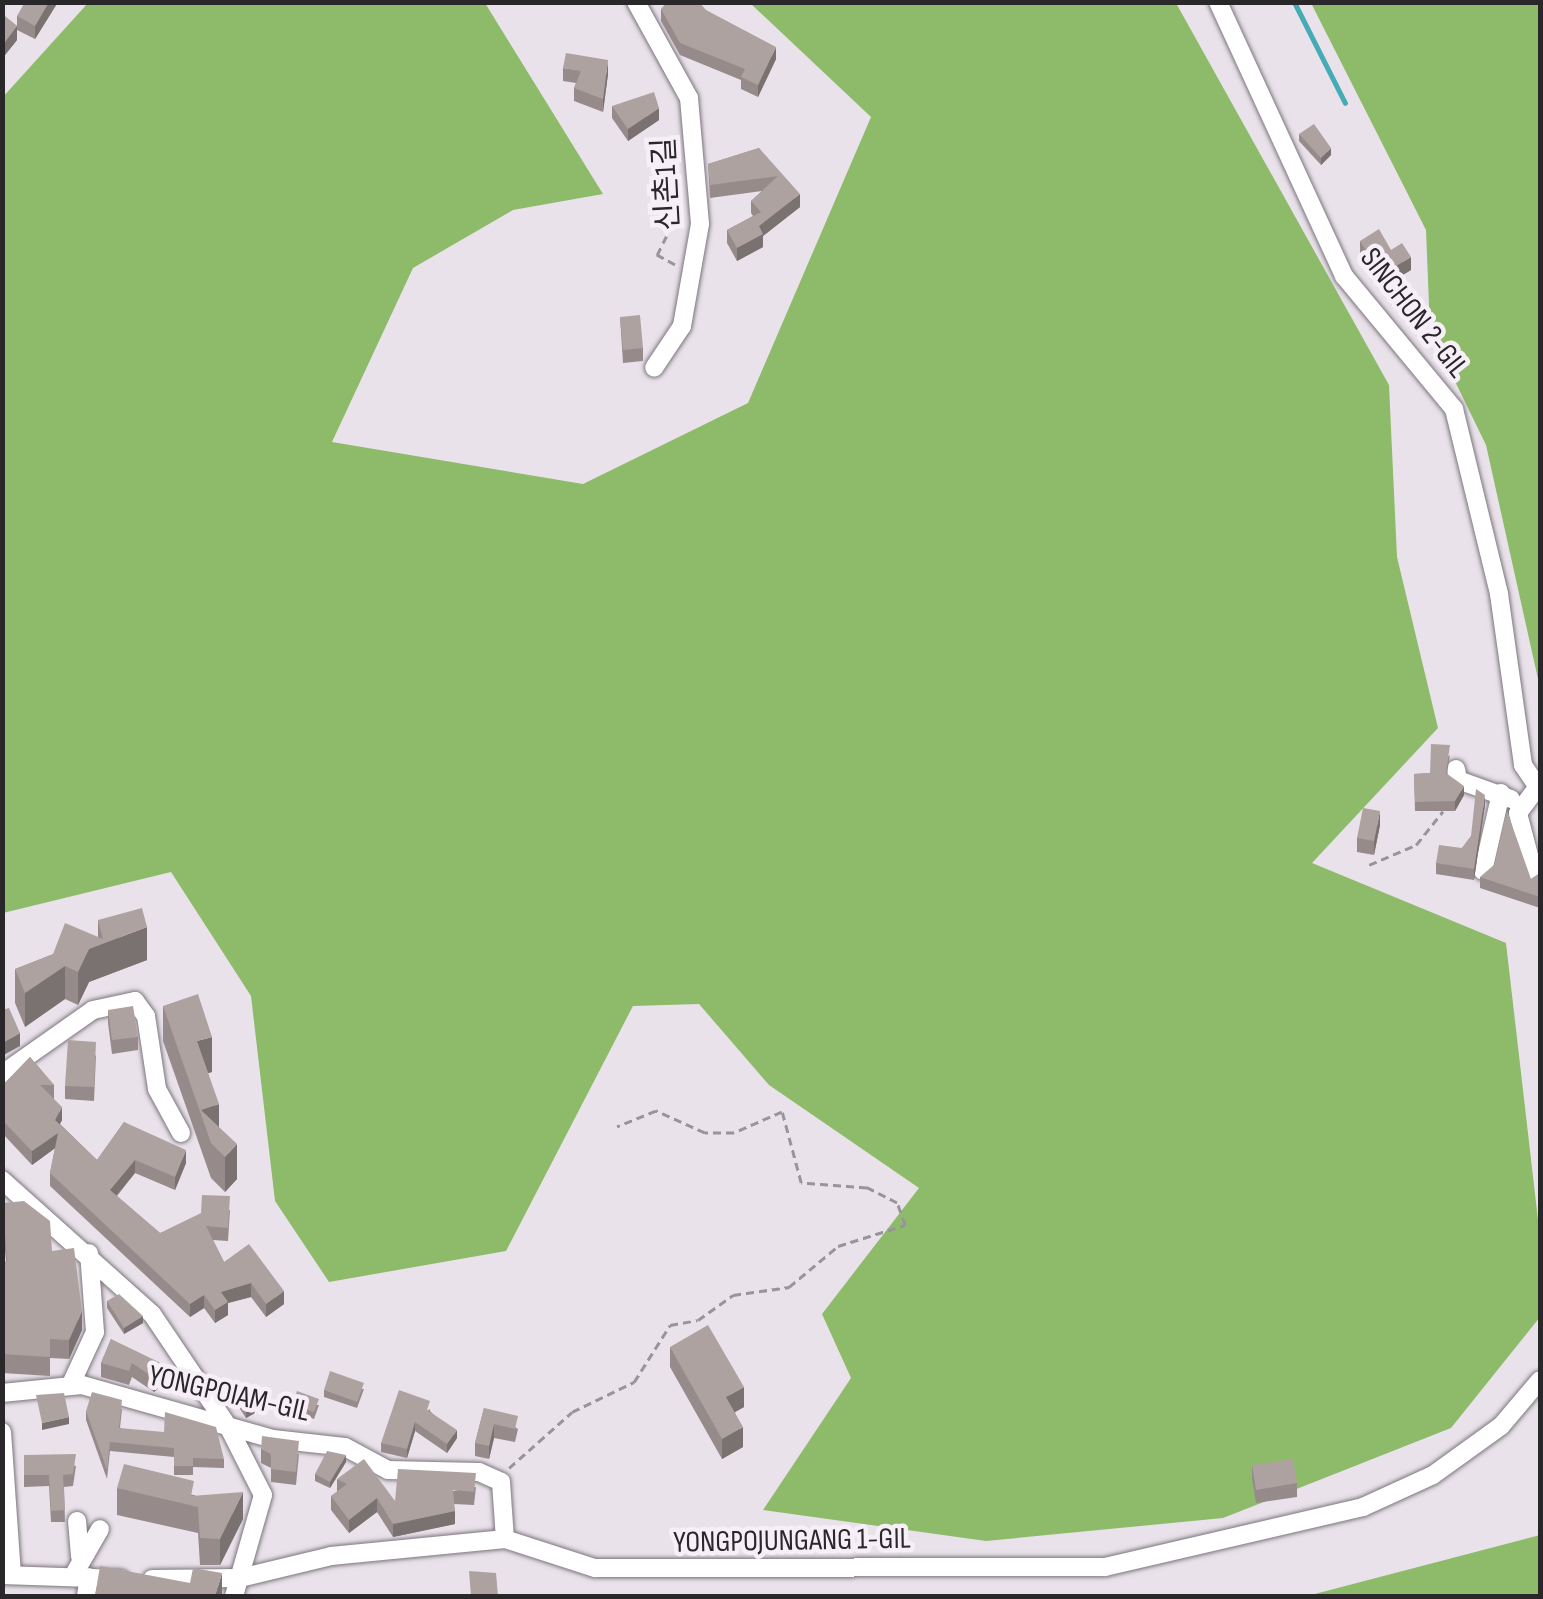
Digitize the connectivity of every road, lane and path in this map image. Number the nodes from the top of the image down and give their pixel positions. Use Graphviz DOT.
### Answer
graph roads {
  1 [pos="636,2"];
  2 [pos="1218,2"];
  3 [pos="697,185"];
  4 [pos="675,266"];
  5 [pos="654,368"];
  6 [pos="1459,775"];
  7 [pos="1539,788"];
  8 [pos="1500,793"];
  9 [pos="1520,804"];
  10 [pos="1369,865"];
  11 [pos="1482,871"];
  12 [pos="1535,878"];
  13 [pos="2,1074"];
  14 [pos="617,1127"];
  15 [pos="181,1133"];
  16 [pos="2,1180"];
  17 [pos="89,1253"];
  18 [pos="1540,1380"];
  19 [pos="71,1384"];
  20 [pos="2,1393"];
  21 [pos="229,1428"];
  22 [pos="2,1432"];
  23 [pos="501,1482"];
  24 [pos="77,1522"];
  25 [pos="100,1530"];
  26 [pos="505,1538"];
  27 [pos="80,1557"];
  28 [pos="7,1575"];
  29 [pos="81,1576"];
  30 [pos="237,1587"];
  31 [pos="86,1596"];
  1 -- 3 [label="street, 신촌1길"];
  2 -- 7 [label="street, SINCHON 2-GIL"];
  3 -- 4 [label="path"];
  3 -- 5 [label="street, 신촌1길"];
  6 -- 8 [label="street"];
  6 -- 10 [label="path"];
  7 -- 9 [label="street"];
  8 -- 9 [label="street"];
  8 -- 11 [label="street"];
  9 -- 12 [label="street"];
  13 -- 15 [label="street"];
  14 -- 23 [label="path"];
  16 -- 17 [label="street"];
  17 -- 19 [label="street"];
  17 -- 21 [label="street"];
  18 -- 26 [label="street, YONGPOJUNGANG 1-GIL"];
  19 -- 20 [label="street, YONGPOIAM-GIL"];
  19 -- 21 [label="street, YONGPOIAM-GIL"];
  21 -- 23 [label="street, YONGPOIAM-GIL"];
  21 -- 30 [label="street"];
  22 -- 28 [label="street"];
  23 -- 26 [label="street"];
  24 -- 27 [label="street"];
  25 -- 27 [label="street"];
  26 -- 30 [label="street, YONGPOJUNGANG 1-GIL"];
  27 -- 29 [label="street"];
  28 -- 29 [label="street, YONGPOJUNGANG 1-GIL"];
  29 -- 30 [label="street, YONGPOJUNGANG 1-GIL"];
  29 -- 31 [label="street"];
}
